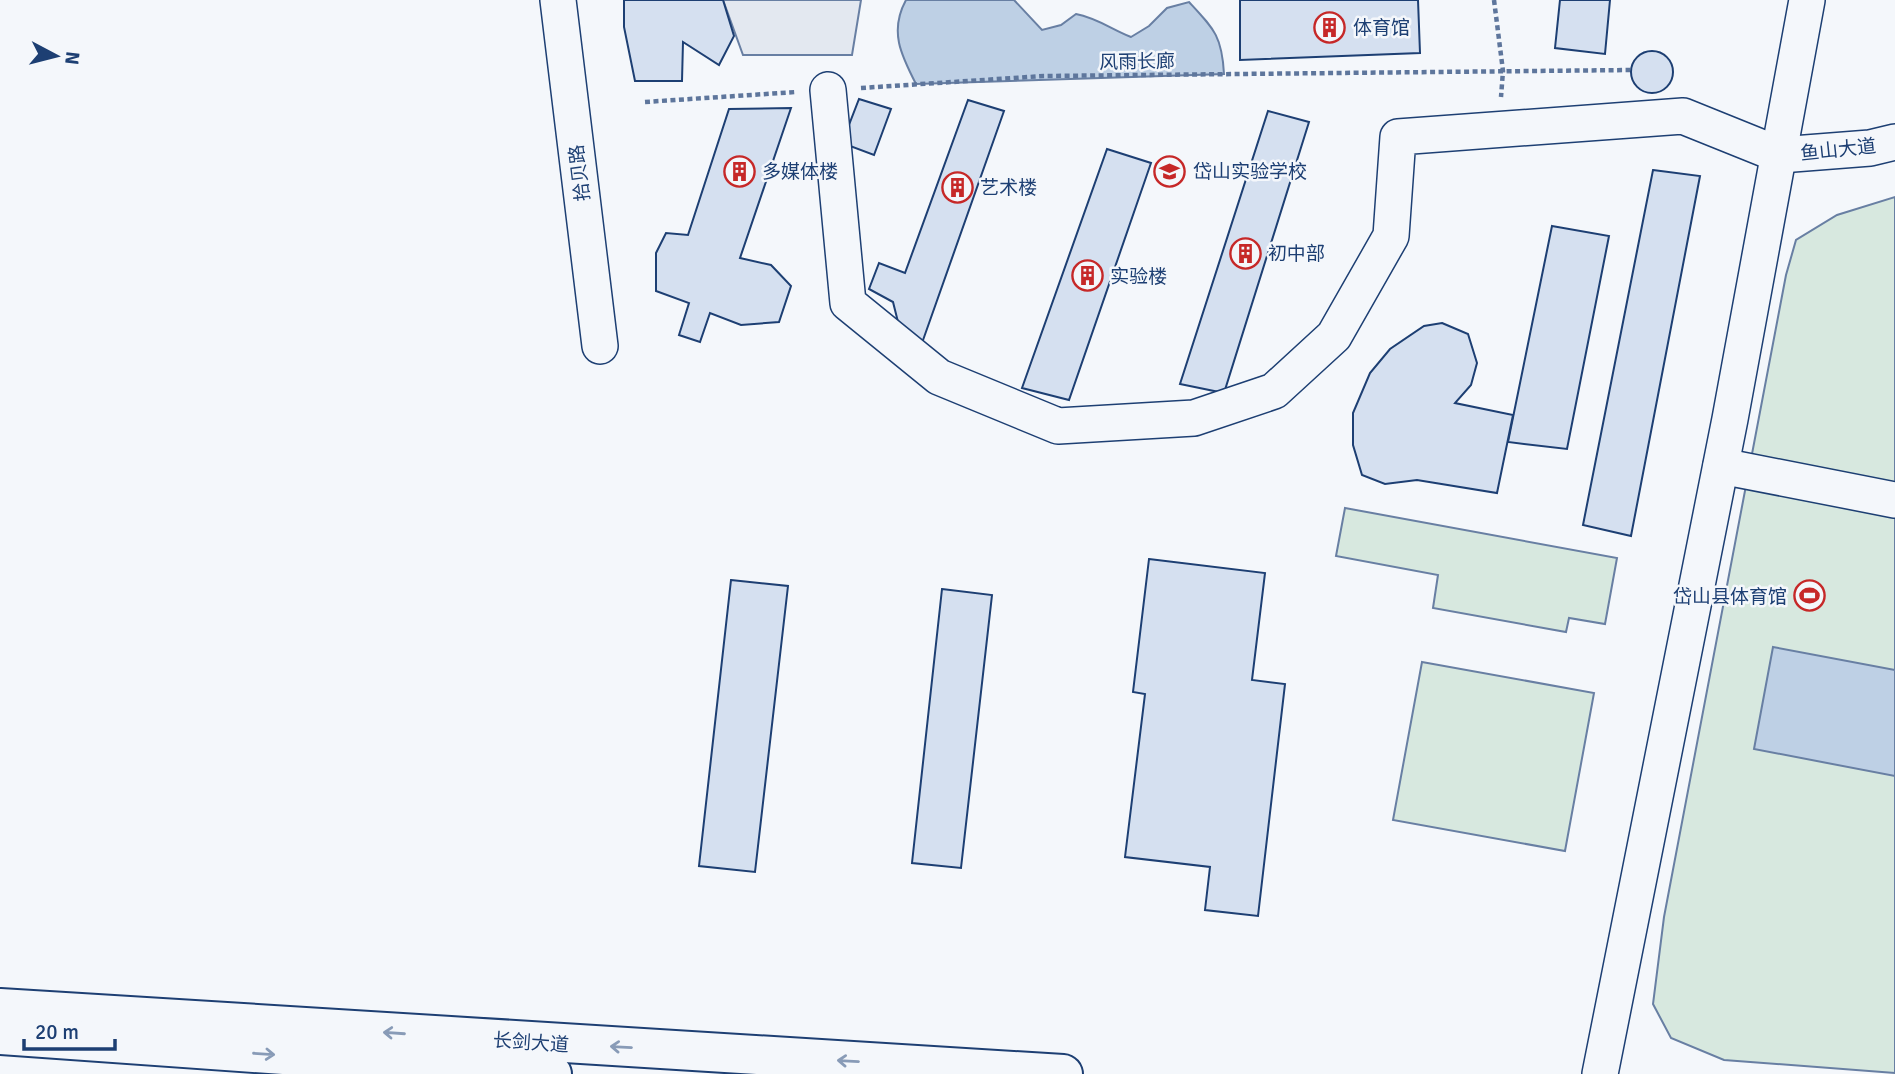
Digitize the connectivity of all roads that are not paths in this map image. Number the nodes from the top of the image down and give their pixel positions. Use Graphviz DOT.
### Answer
graph roads {
  1 [pos="558,0"];
  2 [pos="1807,0"];
  3 [pos="828,90"];
  4 [pos="1895,142"];
  5 [pos="1780,155"];
  6 [pos="600,346"];
  7 [pos="1721,466"];
  8 [pos="1895,500"];
  9 [pos="0,1007"];
  10 [pos="0,1035"];
  11 [pos="552,1074"];
  12 [pos="1063,1074"];
  13 [pos="1600,1074"];
  1 -- 6 [label="street, 拾贝路"];
  2 -- 5 [label="street"];
  3 -- 5 [label="street"];
  4 -- 5 [label="street, 鱼山大道"];
  5 -- 7 [label="street"];
  7 -- 8 [label="street"];
  7 -- 13 [label="street"];
  12 -- 9 [label="highway, 长剑大道, one-way"];
  10 -- 11 [label="highway, 长剑大道, one-way"];
}
